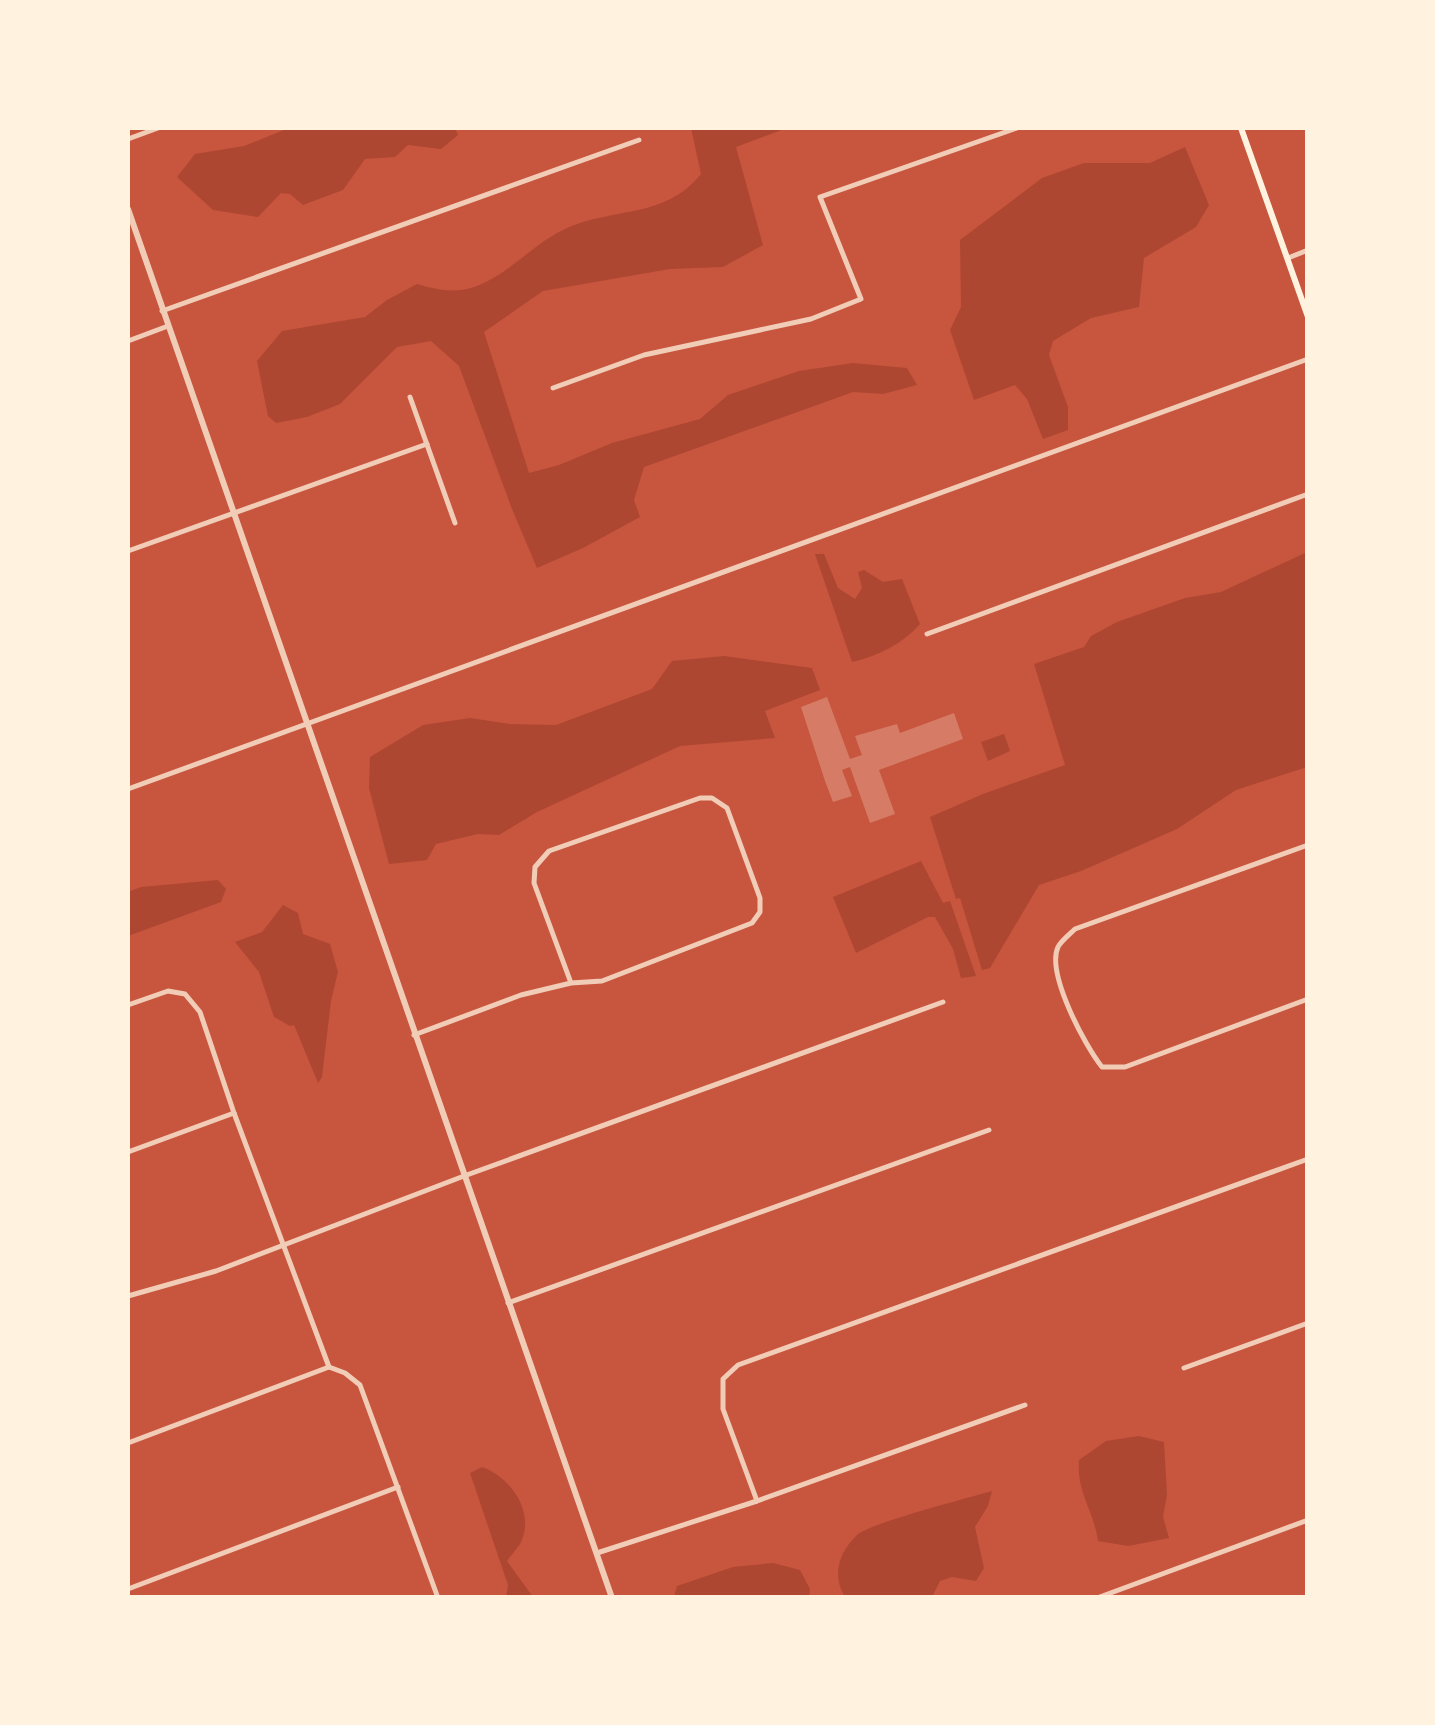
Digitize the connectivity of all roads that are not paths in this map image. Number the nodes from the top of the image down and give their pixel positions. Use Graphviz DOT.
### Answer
graph roads {
  1 [pos="158,128"];
  2 [pos="1017,128"];
  3 [pos="1241,128"];
  4 [pos="128,139"];
  5 [pos="639,140"];
  6 [pos="128,209"];
  7 [pos="1308,250"];
  8 [pos="1288,258"];
  9 [pos="162,311"];
  10 [pos="1308,317"];
  11 [pos="168,326"];
  12 [pos="128,341"];
  13 [pos="1308,359"];
  14 [pos="553,388"];
  15 [pos="410,397"];
  16 [pos="427,444"];
  17 [pos="1308,494"];
  18 [pos="232,513"];
  19 [pos="455,523"];
  20 [pos="128,551"];
  21 [pos="927,634"];
  22 [pos="306,725"];
  23 [pos="128,790"];
  24 [pos="1308,845"];
  25 [pos="571,983"];
  26 [pos="1308,1000"];
  27 [pos="943,1002"];
  28 [pos="128,1005"];
  29 [pos="414,1034"];
  30 [pos="234,1113"];
  31 [pos="989,1130"];
  32 [pos="128,1152"];
  33 [pos="1308,1158"];
  34 [pos="464,1176"];
  35 [pos="284,1245"];
  36 [pos="128,1296"];
  37 [pos="508,1303"];
  38 [pos="1308,1324"];
  39 [pos="329,1367"];
  40 [pos="1184,1368"];
  41 [pos="1025,1406"];
  42 [pos="128,1443"];
  43 [pos="398,1487"];
  44 [pos="758,1501"];
  45 [pos="1308,1520"];
  46 [pos="597,1553"];
  47 [pos="128,1588"];
  48 [pos="438,1594"];
  49 [pos="612,1598"];
  50 [pos="1097,1598"];
  1 -- 4 [label="street"];
  2 -- 14 [label="street"];
  3 -- 8 [label="main road"];
  5 -- 9 [label="street"];
  6 -- 9 [label="street"];
  7 -- 8 [label="street"];
  8 -- 10 [label="main road"];
  9 -- 11 [label="street"];
  11 -- 12 [label="street"];
  11 -- 18 [label="street"];
  13 -- 22 [label="street"];
  15 -- 16 [label="street"];
  16 -- 18 [label="street"];
  16 -- 19 [label="street"];
  17 -- 21 [label="street"];
  18 -- 20 [label="street"];
  18 -- 22 [label="street"];
  22 -- 23 [label="street"];
  22 -- 29 [label="street"];
  24 -- 26 [label="street"];
  25 -- 25 [label="street"];
  25 -- 29 [label="street"];
  27 -- 34 [label="street"];
  28 -- 30 [label="street"];
  29 -- 34 [label="street"];
  30 -- 32 [label="street"];
  30 -- 35 [label="street"];
  31 -- 37 [label="street"];
  33 -- 44 [label="street"];
  34 -- 35 [label="street"];
  34 -- 37 [label="street"];
  35 -- 36 [label="street"];
  35 -- 39 [label="street"];
  37 -- 46 [label="street"];
  38 -- 40 [label="street"];
  39 -- 42 [label="street"];
  39 -- 43 [label="street"];
  41 -- 44 [label="street"];
  43 -- 47 [label="street"];
  43 -- 48 [label="street"];
  44 -- 46 [label="street"];
  45 -- 50 [label="street"];
  46 -- 49 [label="street"];
}
